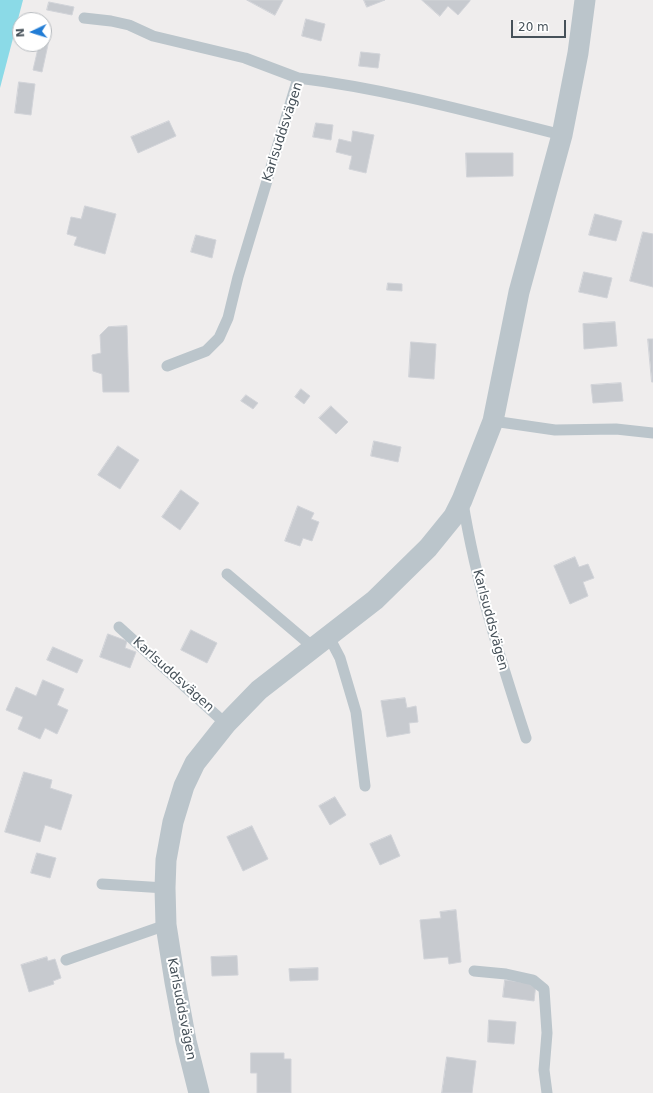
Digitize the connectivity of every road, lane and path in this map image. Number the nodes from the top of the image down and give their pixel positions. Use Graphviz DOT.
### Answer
graph roads {
  1 [pos="585,0"];
  2 [pos="84,18"];
  3 [pos="298,78"];
  4 [pos="562,135"];
  5 [pos="167,366"];
  6 [pos="493,421"];
  7 [pos="653,433"];
  8 [pos="462,500"];
  9 [pos="227,574"];
  10 [pos="119,627"];
  11 [pos="321,641"];
  12 [pos="226,724"];
  13 [pos="526,738"];
  14 [pos="365,786"];
  15 [pos="102,884"];
  16 [pos="164,888"];
  17 [pos="166,925"];
  18 [pos="66,960"];
  19 [pos="474,971"];
  20 [pos="199,1093"];
  21 [pos="547,1093"];
  1 -- 4 [label="street, Karlsuddsvägen"];
  2 -- 3 [label="lane"];
  3 -- 4 [label="lane, Karlsuddsvägen"];
  3 -- 5 [label="lane, Karlsuddsvägen"];
  4 -- 6 [label="street, Karlsuddsvägen"];
  6 -- 7 [label="lane"];
  6 -- 8 [label="street, Karlsuddsvägen"];
  8 -- 11 [label="street, Karlsuddsvägen"];
  8 -- 13 [label="lane, Karlsuddsvägen"];
  9 -- 11 [label="lane"];
  10 -- 12 [label="lane, Karlsuddsvägen"];
  11 -- 12 [label="street, Karlsuddsvägen"];
  11 -- 14 [label="lane"];
  12 -- 16 [label="street, Karlsuddsvägen"];
  15 -- 16 [label="lane"];
  16 -- 17 [label="street, Karlsuddsvägen"];
  17 -- 18 [label="lane"];
  17 -- 20 [label="street, Karlsuddsvägen"];
  19 -- 21 [label="lane"];
}
